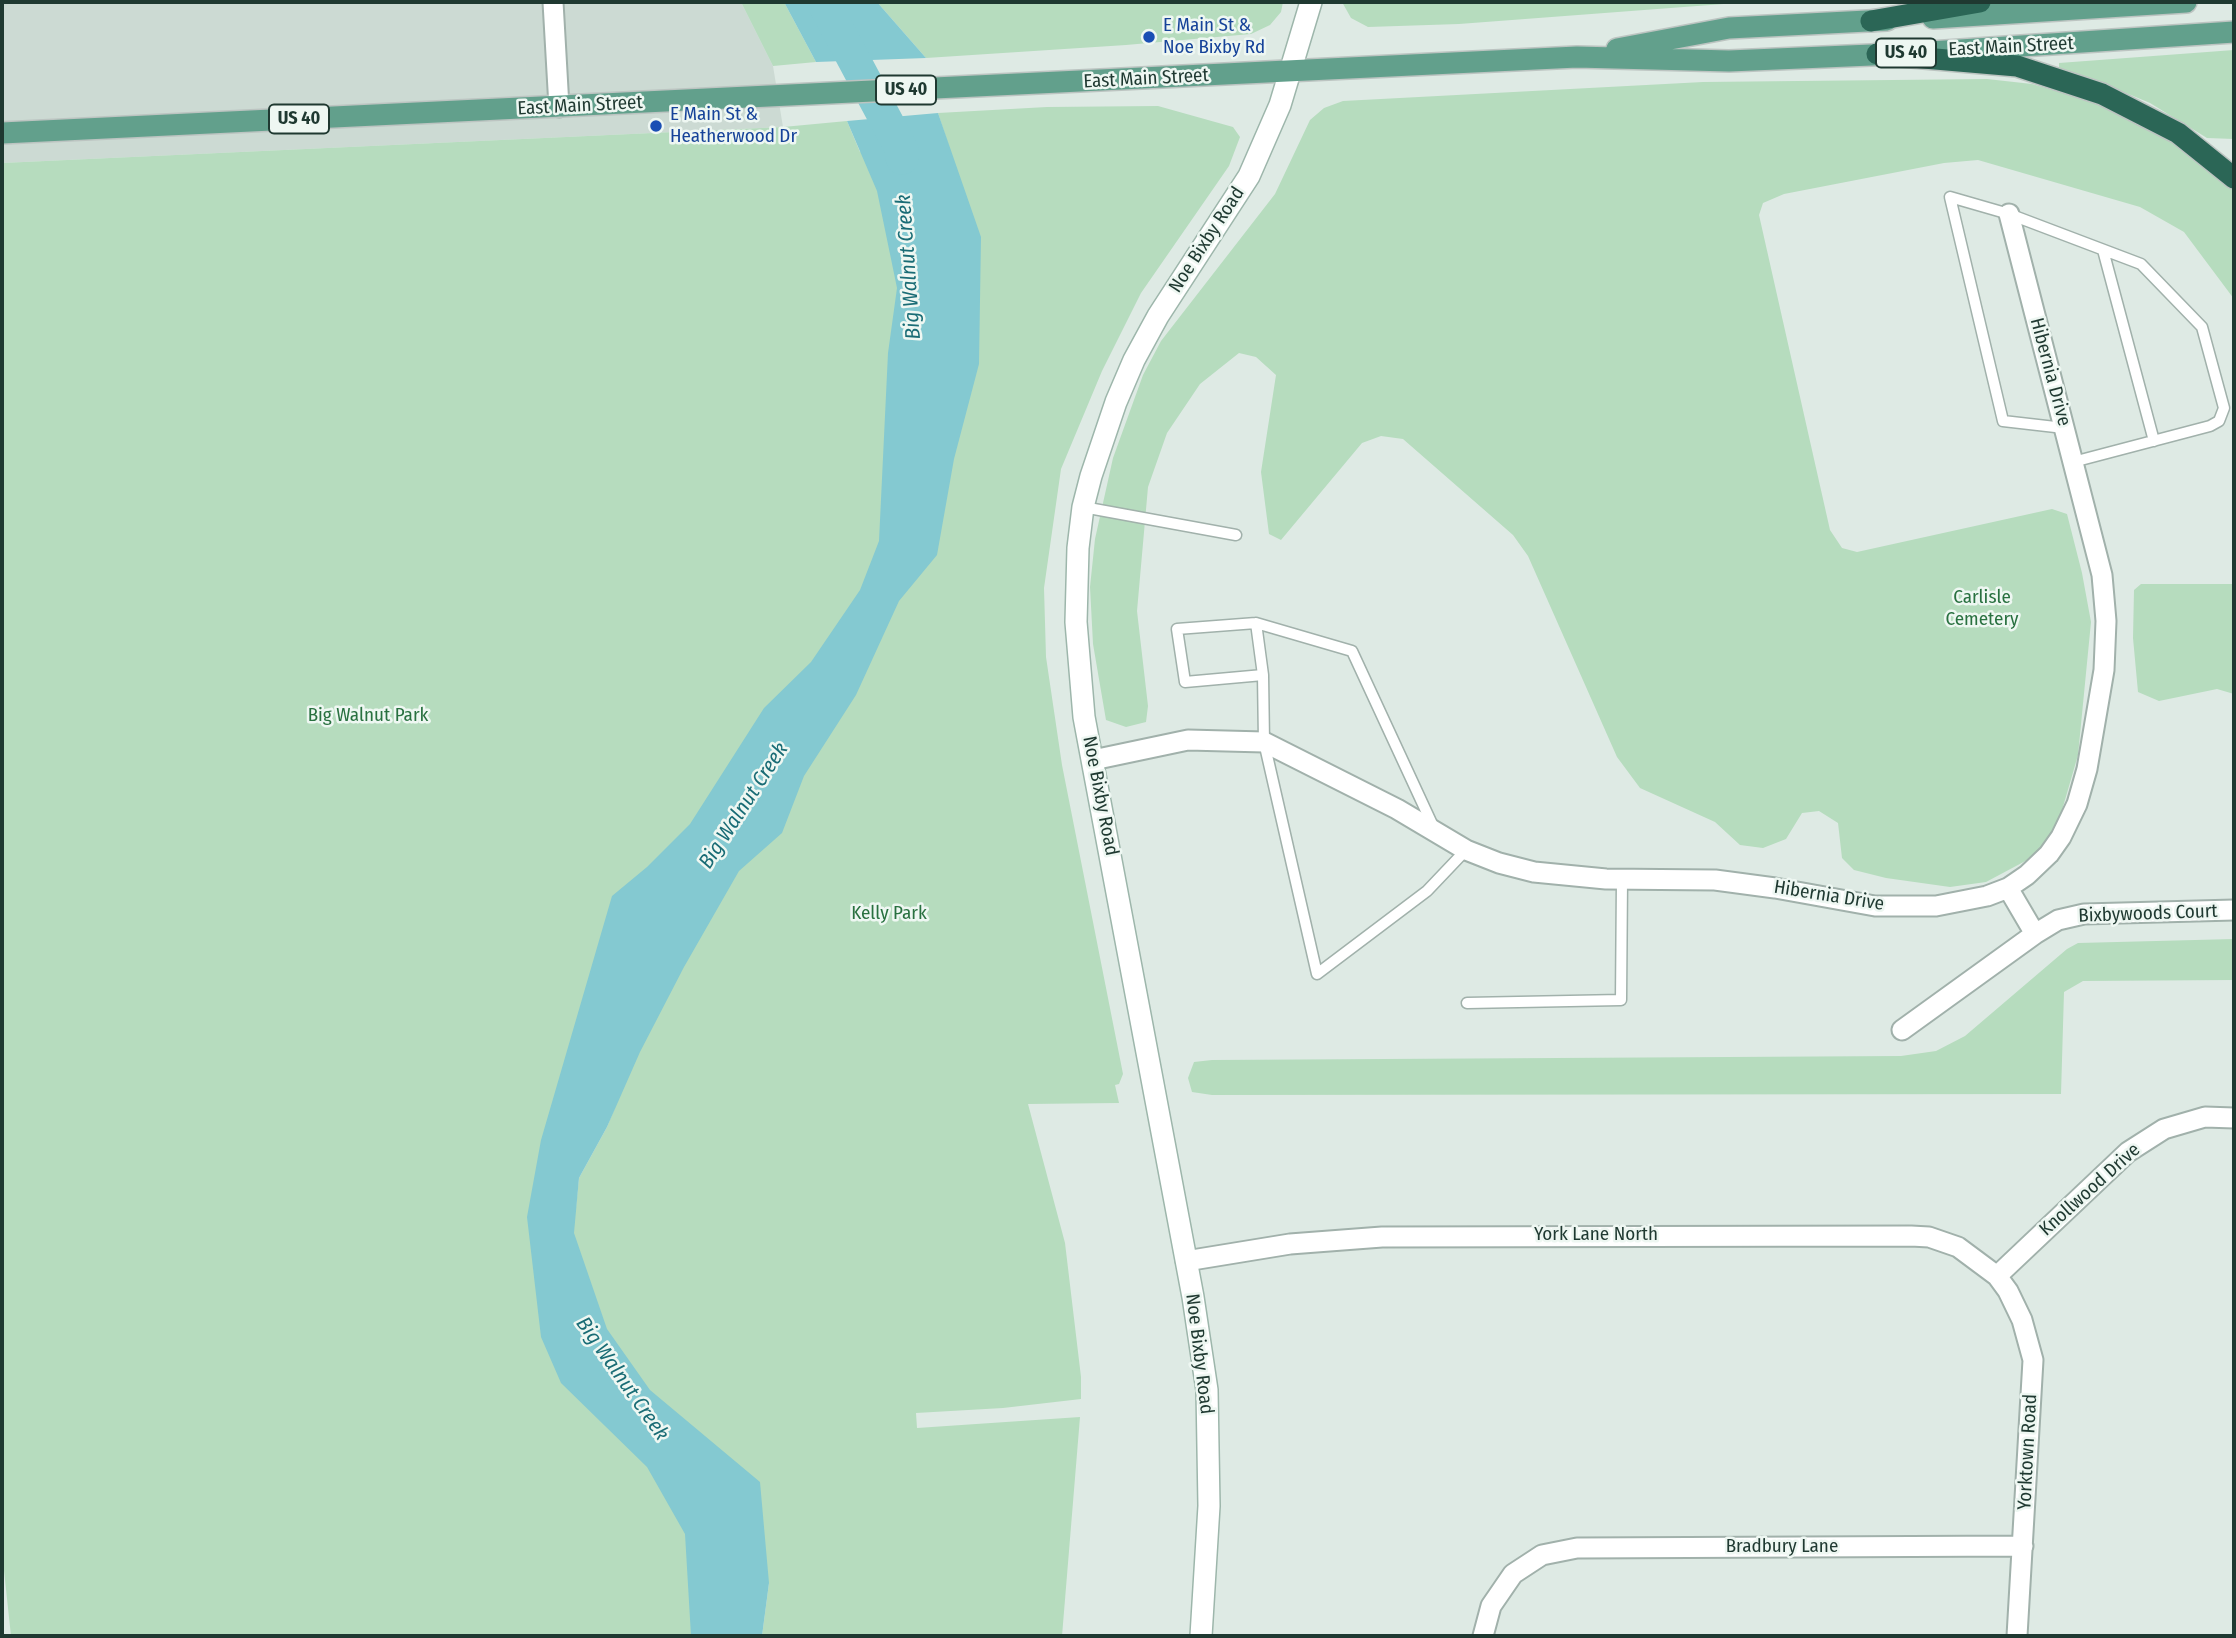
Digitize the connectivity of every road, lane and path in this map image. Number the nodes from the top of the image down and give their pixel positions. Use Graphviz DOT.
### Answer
graph roads {
  1 [pos="553,2"];
  2 [pos="1311,2"];
  3 [pos="1980,2"];
  4 [pos="2186,2"];
  5 [pos="1871,21"];
  6 [pos="2234,32"];
  7 [pos="1877,54"];
  8 [pos="1577,57"];
  9 [pos="1289,73"];
  10 [pos="559,107"];
  11 [pos="2,133"];
  12 [pos="2234,178"];
  13 [pos="2009,214"];
  14 [pos="2103,250"];
  15 [pos="2065,428"];
  16 [pos="2154,441"];
  17 [pos="2073,462"];
  18 [pos="1083,507"];
  19 [pos="1236,535"];
  20 [pos="1256,623"];
  21 [pos="1263,675"];
  22 [pos="1264,742"];
  23 [pos="1093,760"];
  24 [pos="1436,833"];
  25 [pos="1466,850"];
  26 [pos="1622,880"];
  27 [pos="2008,888"];
  28 [pos="2234,910"];
  29 [pos="2035,934"];
  30 [pos="1467,1003"];
  31 [pos="1902,1030"];
  32 [pos="2234,1118"];
  33 [pos="1186,1261"];
  34 [pos="1997,1276"];
  35 [pos="2023,1546"];
  36 [pos="1201,1636"];
  37 [pos="1483,1636"];
  38 [pos="2017,1636"];
  1 -- 10 [label="street"];
  2 -- 9 [label="street, Noe Bixby Road"];
  3 -- 5 [label="highway"];
  4 -- 5 [label="main road, East Main Street / US 40"];
  5 -- 8 [label="main road, East Main Street / US 40"];
  6 -- 7 [label="main road, East Main Street / US 40"];
  7 -- 8 [label="main road, East Main Street / US 40"];
  7 -- 12 [label="highway"];
  8 -- 9 [label="main road, East Main Street / US 40"];
  9 -- 10 [label="main road, East Main Street / US 40"];
  9 -- 18 [label="street, Noe Bixby Road"];
  10 -- 11 [label="main road, East Main Street / US 40"];
  13 -- 14 [label="lane"];
  13 -- 15 [label="street, Hibernia Drive"];
  13 -- 15 [label="lane"];
  14 -- 16 [label="lane"];
  14 -- 16 [label="lane"];
  15 -- 17 [label="street, Hibernia Drive"];
  16 -- 17 [label="lane"];
  17 -- 27 [label="street, Hibernia Drive"];
  18 -- 19 [label="lane"];
  18 -- 23 [label="street, Noe Bixby Road"];
  20 -- 21 [label="lane"];
  20 -- 21 [label="lane"];
  20 -- 24 [label="lane"];
  21 -- 22 [label="lane"];
  22 -- 23 [label="street, Hibernia Drive"];
  22 -- 24 [label="street, Hibernia Drive"];
  22 -- 25 [label="lane"];
  23 -- 33 [label="street, Noe Bixby Road"];
  24 -- 25 [label="street, Hibernia Drive"];
  25 -- 26 [label="street, Hibernia Drive"];
  26 -- 27 [label="street, Hibernia Drive"];
  26 -- 30 [label="lane"];
  27 -- 29 [label="street"];
  28 -- 29 [label="street, Bixbywoods Court"];
  29 -- 31 [label="street, Bixbywoods Court"];
  32 -- 34 [label="street, Knollwood Drive"];
  33 -- 34 [label="street, York Lane North"];
  33 -- 36 [label="street, Noe Bixby Road"];
  34 -- 35 [label="street, Yorktown Road"];
  35 -- 37 [label="street, Bradbury Lane"];
  35 -- 38 [label="street, Yorktown Road"];
}
